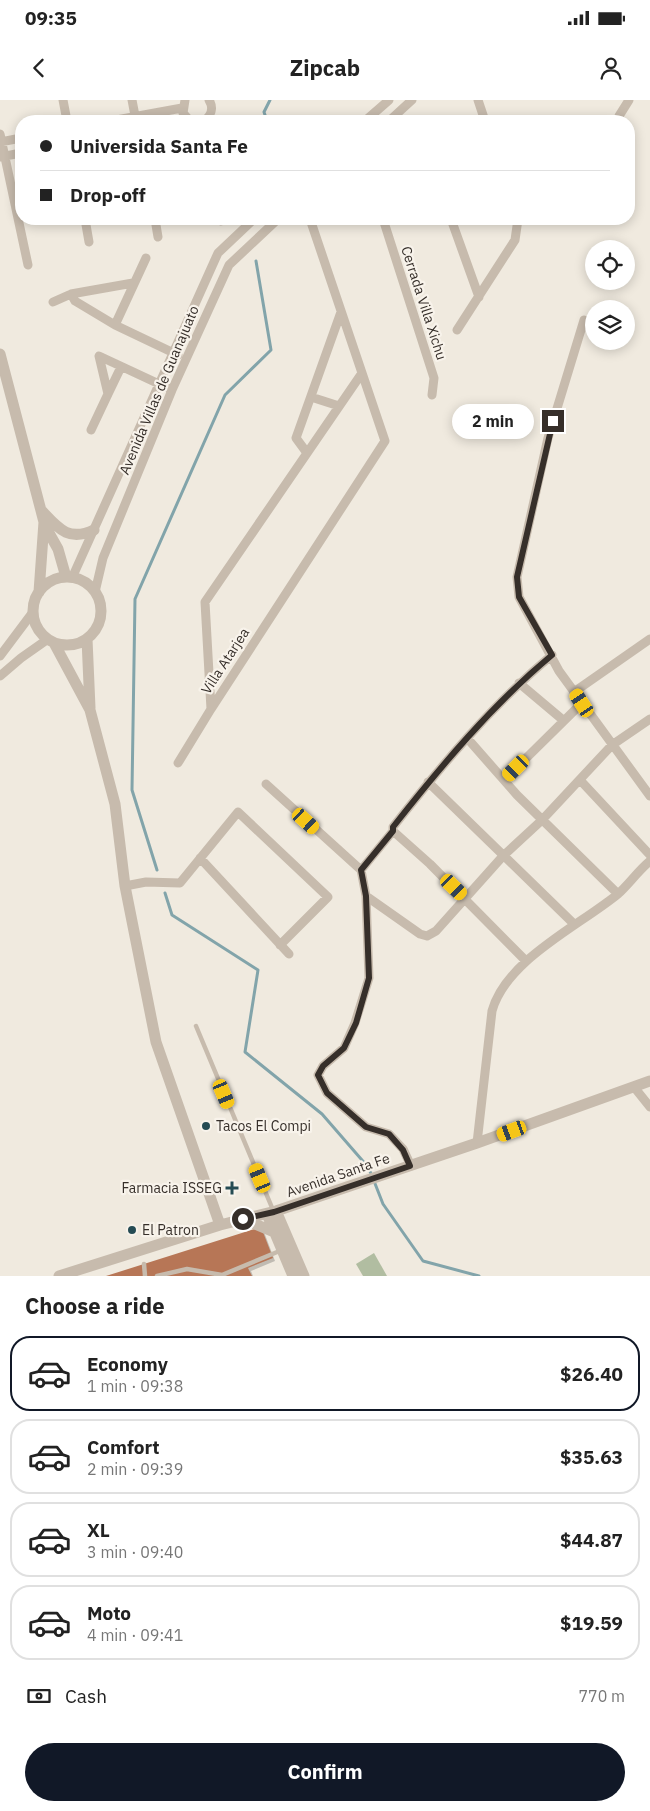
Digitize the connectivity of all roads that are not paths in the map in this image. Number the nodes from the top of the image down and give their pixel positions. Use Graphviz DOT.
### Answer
graph roads {
  1 [pos="63,100"];
  2 [pos="132,100"];
  3 [pos="209,100"];
  4 [pos="389,100"];
  5 [pos="412,100"];
  6 [pos="478,100"];
  7 [pos="629,100"];
  8 [pos="184,104"];
  9 [pos="66,115"];
  10 [pos="135,115"];
  11 [pos="149,115"];
  12 [pos="210,115"];
  13 [pos="372,115"];
  14 [pos="396,115"];
  15 [pos="483,115"];
  16 [pos="620,115"];
  17 [pos="15,138"];
  18 [pos="1,139"];
  19 [pos="3,157"];
  20 [pos="15,209"];
  21 [pos="19,225"];
  22 [pos="86,225"];
  23 [pos="156,225"];
  24 [pos="248,225"];
  25 [pos="272,225"];
  26 [pos="312,225"];
  27 [pos="385,225"];
  28 [pos="453,225"];
  29 [pos="517,225"];
  30 [pos="158,237"];
  31 [pos="89,242"];
  32 [pos="146,258"];
  33 [pos="28,265"];
  34 [pos="134,283"];
  35 [pos="71,294"];
  36 [pos="479,296"];
  37 [pos="53,302"];
  38 [pos="341,312"];
  39 [pos="584,320"];
  40 [pos="115,325"];
  41 [pos="456,330"];
  42 [pos="173,353"];
  43 [pos="0,354"];
  44 [pos="186,358"];
  45 [pos="121,367"];
  46 [pos="362,373"];
  47 [pos="158,385"];
  48 [pos="172,390"];
  49 [pos="108,394"];
  50 [pos="432,395"];
  51 [pos="311,397"];
  52 [pos="339,406"];
  53 [pos="91,430"];
  54 [pos="307,453"];
  55 [pos="41,510"];
  56 [pos="44,522"];
  57 [pos="94,530"];
  58 [pos="69,578"];
  59 [pos="39,592"];
  60 [pos="95,592"];
  61 [pos="33,612"];
  62 [pos="650,638"];
  63 [pos="87,639"];
  64 [pos="51,641"];
  65 [pos="552,655"];
  66 [pos="0,656"];
  67 [pos="0,676"];
  68 [pos="519,682"];
  69 [pos="574,692"];
  70 [pos="582,703"];
  71 [pos="210,709"];
  72 [pos="90,710"];
  73 [pos="650,719"];
  74 [pos="563,720"];
  75 [pos="467,738"];
  76 [pos="612,744"];
  77 [pos="178,763"];
  78 [pos="504,780"];
  79 [pos="580,780"];
  80 [pos="428,782"];
  81 [pos="266,784"];
  82 [pos="650,795"];
  83 [pos="542,820"];
  84 [pos="393,831"];
  85 [pos="650,855"];
  86 [pos="503,856"];
  87 [pos="200,858"];
  88 [pos="650,861"];
  89 [pos="361,870"];
  90 [pos="125,886"];
  91 [pos="618,894"];
  92 [pos="366,896"];
  93 [pos="465,898"];
  94 [pos="574,924"];
  95 [pos="280,945"];
  96 [pos="289,954"];
  97 [pos="526,961"];
  98 [pos="196,1026"];
  99 [pos="650,1081"];
  100 [pos="634,1087"];
  101 [pos="650,1107"];
  102 [pos="477,1143"];
  103 [pos="410,1166"];
  104 [pos="300,1204"];
  105 [pos="272,1212"];
  106 [pos="243,1219"];
  107 [pos="220,1225"];
  108 [pos="278,1230"];
  109 [pos="286,1248"];
  110 [pos="144,1264"];
  111 [pos="234,1270"];
  112 [pos="59,1276"];
  113 [pos="145,1276"];
  114 [pos="157,1276"];
  115 [pos="236,1276"];
  116 [pos="293,1276"];
  117 [pos="304,1276"];
  1 -- 9 [label="street"];
  2 -- 10 [label="street"];
  3 -- 12 [label="street"];
  4 -- 13 [label="street"];
  5 -- 14 [label="street"];
  6 -- 15 [label="street"];
  7 -- 16 [label="street"];
  8 -- 11 [label="street"];
  17 -- 18 [label="street"];
  18 -- 19 [label="street"];
  19 -- 20 [label="street"];
  21 -- 33 [label="street"];
  22 -- 31 [label="street"];
  23 -- 30 [label="street"];
  24 -- 42 [label="street, Avenida Villas de Guanajuato"];
  25 -- 44 [label="street, Avenida Villas de Guanajuato"];
  26 -- 38 [label="street, Villa Atarjea"];
  27 -- 50 [label="street, Cerrada Villa Xichu"];
  28 -- 36 [label="street"];
  29 -- 36 [label="street"];
  32 -- 34 [label="street"];
  34 -- 35 [label="street"];
  34 -- 40 [label="street"];
  35 -- 37 [label="street"];
  35 -- 40 [label="street"];
  36 -- 41 [label="street"];
  38 -- 46 [label="street, Villa Atarjea"];
  38 -- 51 [label="street"];
  39 -- 65 [label="street"];
  40 -- 42 [label="street"];
  42 -- 44 [label="street"];
  42 -- 47 [label="street, Avenida Villas de Guanajuato"];
  43 -- 55 [label="street"];
  44 -- 48 [label="street, Avenida Villas de Guanajuato"];
  45 -- 47 [label="street"];
  45 -- 49 [label="street"];
  45 -- 49 [label="street"];
  46 -- 52 [label="street, Villa Atarjea"];
  46 -- 71 [label="street, Villa Atarjea"];
  47 -- 48 [label="street"];
  47 -- 57 [label="street, Avenida Villas de Guanajuato"];
  48 -- 60 [label="street, Avenida Villas de Guanajuato"];
  49 -- 53 [label="street"];
  51 -- 52 [label="street"];
  51 -- 54 [label="street"];
  52 -- 54 [label="street, Villa Atarjea"];
  54 -- 71 [label="street, Villa Atarjea"];
  55 -- 56 [label="street"];
  55 -- 57 [label="street"];
  56 -- 58 [label="street"];
  56 -- 59 [label="street"];
  57 -- 58 [label="street, Avenida Villas de Guanajuato"];
  58 -- 59 [label="street"];
  58 -- 60 [label="street"];
  59 -- 61 [label="street"];
  60 -- 63 [label="street"];
  61 -- 64 [label="street"];
  61 -- 66 [label="street"];
  62 -- 69 [label="street"];
  63 -- 64 [label="street"];
  63 -- 72 [label="street"];
  64 -- 67 [label="street"];
  64 -- 72 [label="street"];
  65 -- 68 [label="street"];
  65 -- 69 [label="street"];
  68 -- 74 [label="street"];
  68 -- 75 [label="street"];
  69 -- 70 [label="street"];
  70 -- 74 [label="street"];
  70 -- 76 [label="street"];
  71 -- 77 [label="street"];
  72 -- 90 [label="street"];
  73 -- 76 [label="street"];
  74 -- 78 [label="street"];
  75 -- 78 [label="street"];
  75 -- 80 [label="street"];
  76 -- 79 [label="street"];
  76 -- 82 [label="street"];
  78 -- 83 [label="street"];
  79 -- 83 [label="street"];
  79 -- 85 [label="street"];
  80 -- 84 [label="street"];
  80 -- 86 [label="street"];
  81 -- 89 [label="street"];
  83 -- 86 [label="street"];
  83 -- 91 [label="street"];
  84 -- 89 [label="street"];
  84 -- 93 [label="street"];
  86 -- 93 [label="street"];
  86 -- 94 [label="street"];
  87 -- 90 [label="street"];
  87 -- 95 [label="street"];
  87 -- 95 [label="street"];
  88 -- 91 [label="street"];
  89 -- 92 [label="street"];
  90 -- 107 [label="street"];
  91 -- 94 [label="street"];
  92 -- 93 [label="street"];
  92 -- 103 [label="street"];
  93 -- 97 [label="street"];
  94 -- 97 [label="street"];
  95 -- 96 [label="street"];
  97 -- 102 [label="street"];
  98 -- 105 [label="lane"];
  99 -- 100 [label="street, Avenida Santa Fe"];
  100 -- 101 [label="street"];
  100 -- 102 [label="street, Avenida Santa Fe"];
  102 -- 103 [label="street, Avenida Santa Fe"];
  103 -- 104 [label="street, Avenida Santa Fe"];
  104 -- 105 [label="street, Avenida Santa Fe"];
  104 -- 108 [label="street"];
  105 -- 106 [label="street, Avenida Santa Fe"];
  105 -- 108 [label="street"];
  106 -- 107 [label="street, Avenida Santa Fe"];
  106 -- 108 [label="street"];
  107 -- 112 [label="street, Avenida Santa Fe"];
  108 -- 109 [label="street"];
  109 -- 111 [label="lane"];
  109 -- 116 [label="street"];
  109 -- 117 [label="street"];
  110 -- 113 [label="lane"];
  111 -- 114 [label="lane"];
  111 -- 115 [label="lane"];
}
